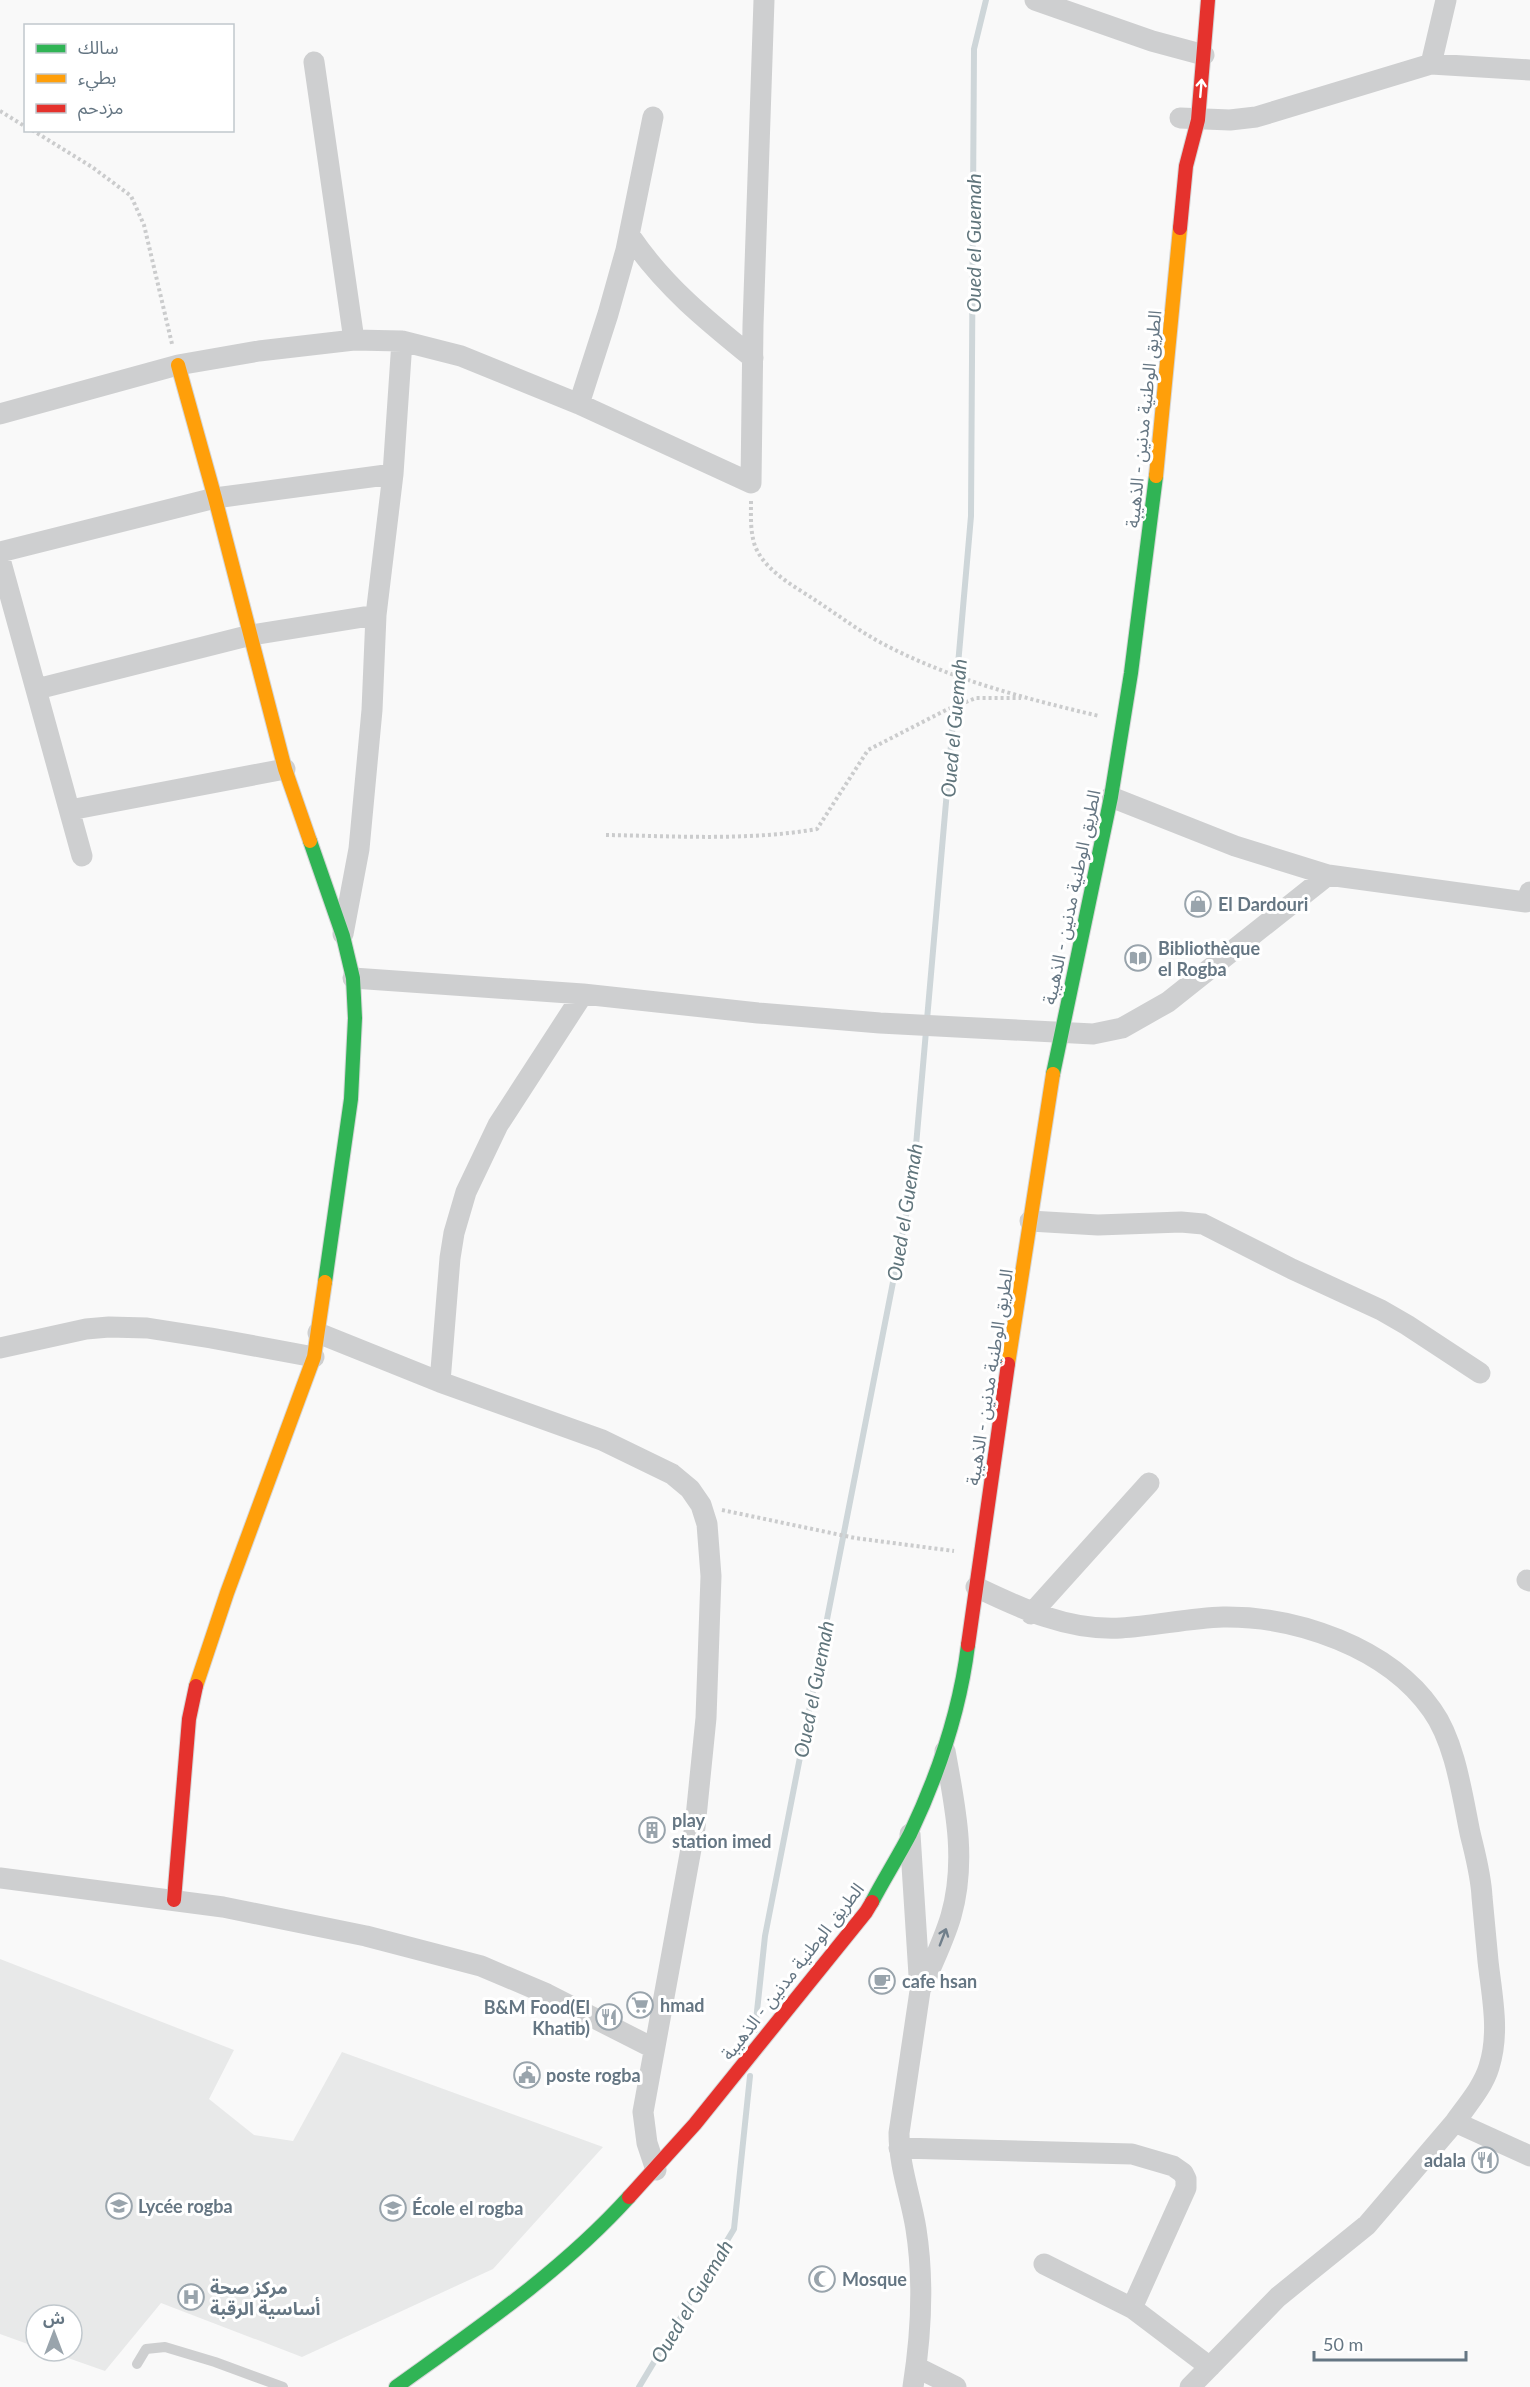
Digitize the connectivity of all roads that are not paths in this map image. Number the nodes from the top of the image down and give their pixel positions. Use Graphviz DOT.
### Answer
graph roads {
  1 [pos="764,0"];
  2 [pos="1035,0"];
  3 [pos="1208,0"];
  4 [pos="1446,0"];
  5 [pos="1190,51"];
  6 [pos="314,62"];
  7 [pos="1431,64"];
  8 [pos="1530,70"];
  9 [pos="1186,115"];
  10 [pos="653,117"];
  11 [pos="630,236"];
  12 [pos="354,340"];
  13 [pos="402,341"];
  14 [pos="753,358"];
  15 [pos="178,365"];
  16 [pos="579,404"];
  17 [pos="0,414"];
  18 [pos="393,474"];
  19 [pos="215,498"];
  20 [pos="0,552"];
  21 [pos="0,559"];
  22 [pos="376,615"];
  23 [pos="251,635"];
  24 [pos="37,689"];
  25 [pos="285,769"];
  26 [pos="1112,797"];
  27 [pos="70,810"];
  28 [pos="82,856"];
  29 [pos="1328,875"];
  30 [pos="1529,901"];
  31 [pos="343,936"];
  32 [pos="353,978"];
  33 [pos="583,994"];
  34 [pos="1061,1034"];
  35 [pos="1030,1221"];
  36 [pos="318,1333"];
  37 [pos="0,1348"];
  38 [pos="314,1357"];
  39 [pos="1480,1372"];
  40 [pos="440,1382"];
  41 [pos="1149,1483"];
  42 [pos="976,1587"];
  43 [pos="1031,1614"];
  44 [pos="944,1749"];
  45 [pos="910,1833"];
  46 [pos="0,1878"];
  47 [pos="174,1900"];
  48 [pos="920,1991"];
  49 [pos="653,2048"];
  50 [pos="1455,2122"];
  51 [pos="899,2148"];
  52 [pos="1530,2156"];
  53 [pos="656,2170"];
  54 [pos="1044,2264"];
  55 [pos="1132,2308"];
  56 [pos="137,2364"];
  57 [pos="1210,2367"];
  58 [pos="915,2377"];
  59 [pos="283,2387"];
  60 [pos="396,2387"];
  61 [pos="956,2387"];
  62 [pos="1190,2387"];
  1 -- 14 [label="street"];
  2 -- 5 [label="street"];
  3 -- 5 [label="main road, الطريق الوطنية مدنين - الذهيبة"];
  4 -- 7 [label="street"];
  9 -- 5 [label="main road, الطريق الوطنية مدنين - الذهيبة, one-way"];
  6 -- 12 [label="street"];
  7 -- 8 [label="street"];
  7 -- 9 [label="street"];
  9 -- 26 [label="main road, الطريق الوطنية مدنين - الذهيبة"];
  10 -- 11 [label="street"];
  11 -- 14 [label="street"];
  11 -- 16 [label="street"];
  12 -- 13 [label="street"];
  12 -- 15 [label="street"];
  13 -- 16 [label="street"];
  13 -- 18 [label="street"];
  14 -- 16 [label="street"];
  15 -- 17 [label="street"];
  15 -- 19 [label="main road"];
  18 -- 19 [label="street"];
  18 -- 22 [label="street"];
  19 -- 20 [label="street"];
  19 -- 23 [label="main road"];
  21 -- 24 [label="street"];
  22 -- 23 [label="street"];
  22 -- 31 [label="street"];
  23 -- 24 [label="street"];
  23 -- 25 [label="main road"];
  24 -- 27 [label="street"];
  25 -- 27 [label="street"];
  25 -- 31 [label="main road"];
  26 -- 29 [label="street"];
  26 -- 34 [label="main road, الطريق الوطنية مدنين - الذهيبة"];
  27 -- 28 [label="street"];
  29 -- 30 [label="street"];
  29 -- 34 [label="street"];
  31 -- 32 [label="main road"];
  32 -- 33 [label="street"];
  32 -- 36 [label="main road"];
  33 -- 34 [label="street"];
  33 -- 40 [label="street"];
  34 -- 35 [label="main road, الطريق الوطنية مدنين - الذهيبة"];
  35 -- 39 [label="street"];
  35 -- 42 [label="main road, الطريق الوطنية مدنين - الذهيبة"];
  36 -- 38 [label="main road"];
  36 -- 40 [label="street"];
  37 -- 38 [label="street"];
  38 -- 47 [label="main road"];
  40 -- 49 [label="street"];
  41 -- 43 [label="street"];
  42 -- 43 [label="street"];
  42 -- 44 [label="main road, الطريق الوطنية مدنين - الذهيبة"];
  43 -- 50 [label="street"];
  44 -- 45 [label="main road, الطريق الوطنية مدنين - الذهيبة"];
  48 -- 44 [label="street, one-way"];
  45 -- 48 [label="street"];
  45 -- 53 [label="main road, الطريق الوطنية مدنين - الذهيبة"];
  46 -- 47 [label="street"];
  47 -- 49 [label="street"];
  48 -- 51 [label="street"];
  49 -- 53 [label="street"];
  50 -- 52 [label="street"];
  50 -- 57 [label="street"];
  51 -- 55 [label="street"];
  51 -- 58 [label="street"];
  53 -- 60 [label="main road, الطريق الوطنية مدنين - الذهيبة"];
  54 -- 55 [label="street"];
  55 -- 57 [label="street"];
  56 -- 59 [label="lane"];
  57 -- 62 [label="street"];
  58 -- 61 [label="street"];
}
